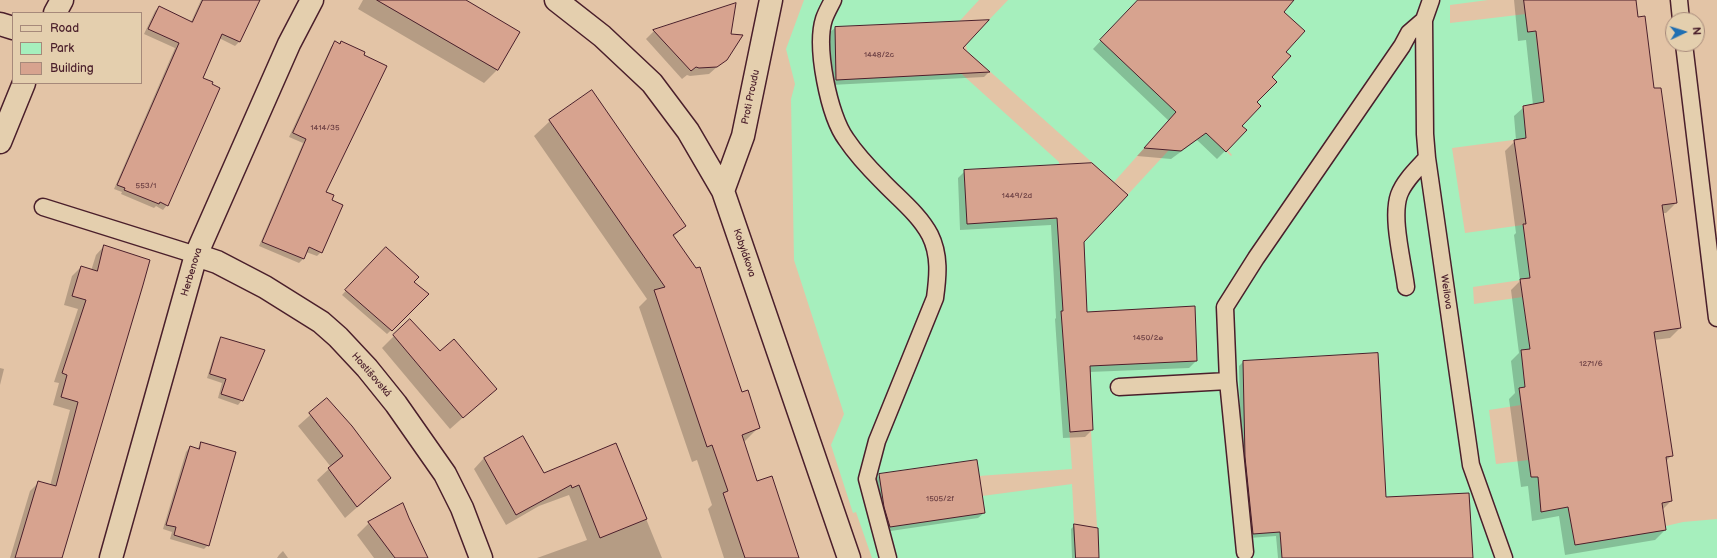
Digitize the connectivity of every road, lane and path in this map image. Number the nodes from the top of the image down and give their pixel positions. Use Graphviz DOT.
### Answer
graph roads {
  1 [pos="62,0"];
  2 [pos="312,0"];
  3 [pos="556,0"];
  4 [pos="771,0"];
  5 [pos="833,0"];
  6 [pos="1432,0"];
  7 [pos="1679,0"];
  8 [pos="56,12"];
  9 [pos="1680,12"];
  10 [pos="1424,20"];
  11 [pos="0,24"];
  12 [pos="12,28"];
  13 [pos="1685,52"];
  14 [pos="24,84"];
  15 [pos="0,142"];
  16 [pos="1427,158"];
  17 [pos="719,185"];
  18 [pos="43,207"];
  19 [pos="196,255"];
  20 [pos="1406,287"];
  21 [pos="1717,318"];
  22 [pos="1228,381"];
  23 [pos="1119,388"];
  24 [pos="1245,552"];
  25 [pos="111,558"];
  26 [pos="482,558"];
  27 [pos="849,558"];
  28 [pos="888,558"];
  29 [pos="1504,558"];
  1 -- 8 [label="street"];
  2 -- 19 [label="street, Herbenova"];
  3 -- 17 [label="street, Kobylákova"];
  4 -- 17 [label="street, Proti Proudu"];
  5 -- 28 [label="lane"];
  6 -- 10 [label="lane, Weilova"];
  7 -- 9 [label="lane"];
  10 -- 16 [label="lane, Weilova"];
  10 -- 22 [label="lane, Weilova"];
  11 -- 12 [label="street"];
  13 -- 21 [label="lane"];
  14 -- 15 [label="street"];
  16 -- 20 [label="lane"];
  16 -- 29 [label="lane, Weilova"];
  17 -- 27 [label="street, Kobylákova"];
  18 -- 19 [label="lane"];
  19 -- 25 [label="street, Herbenova"];
  19 -- 26 [label="street, Hostišovská"];
  22 -- 23 [label="lane"];
  22 -- 24 [label="lane, Weilova"];
}
